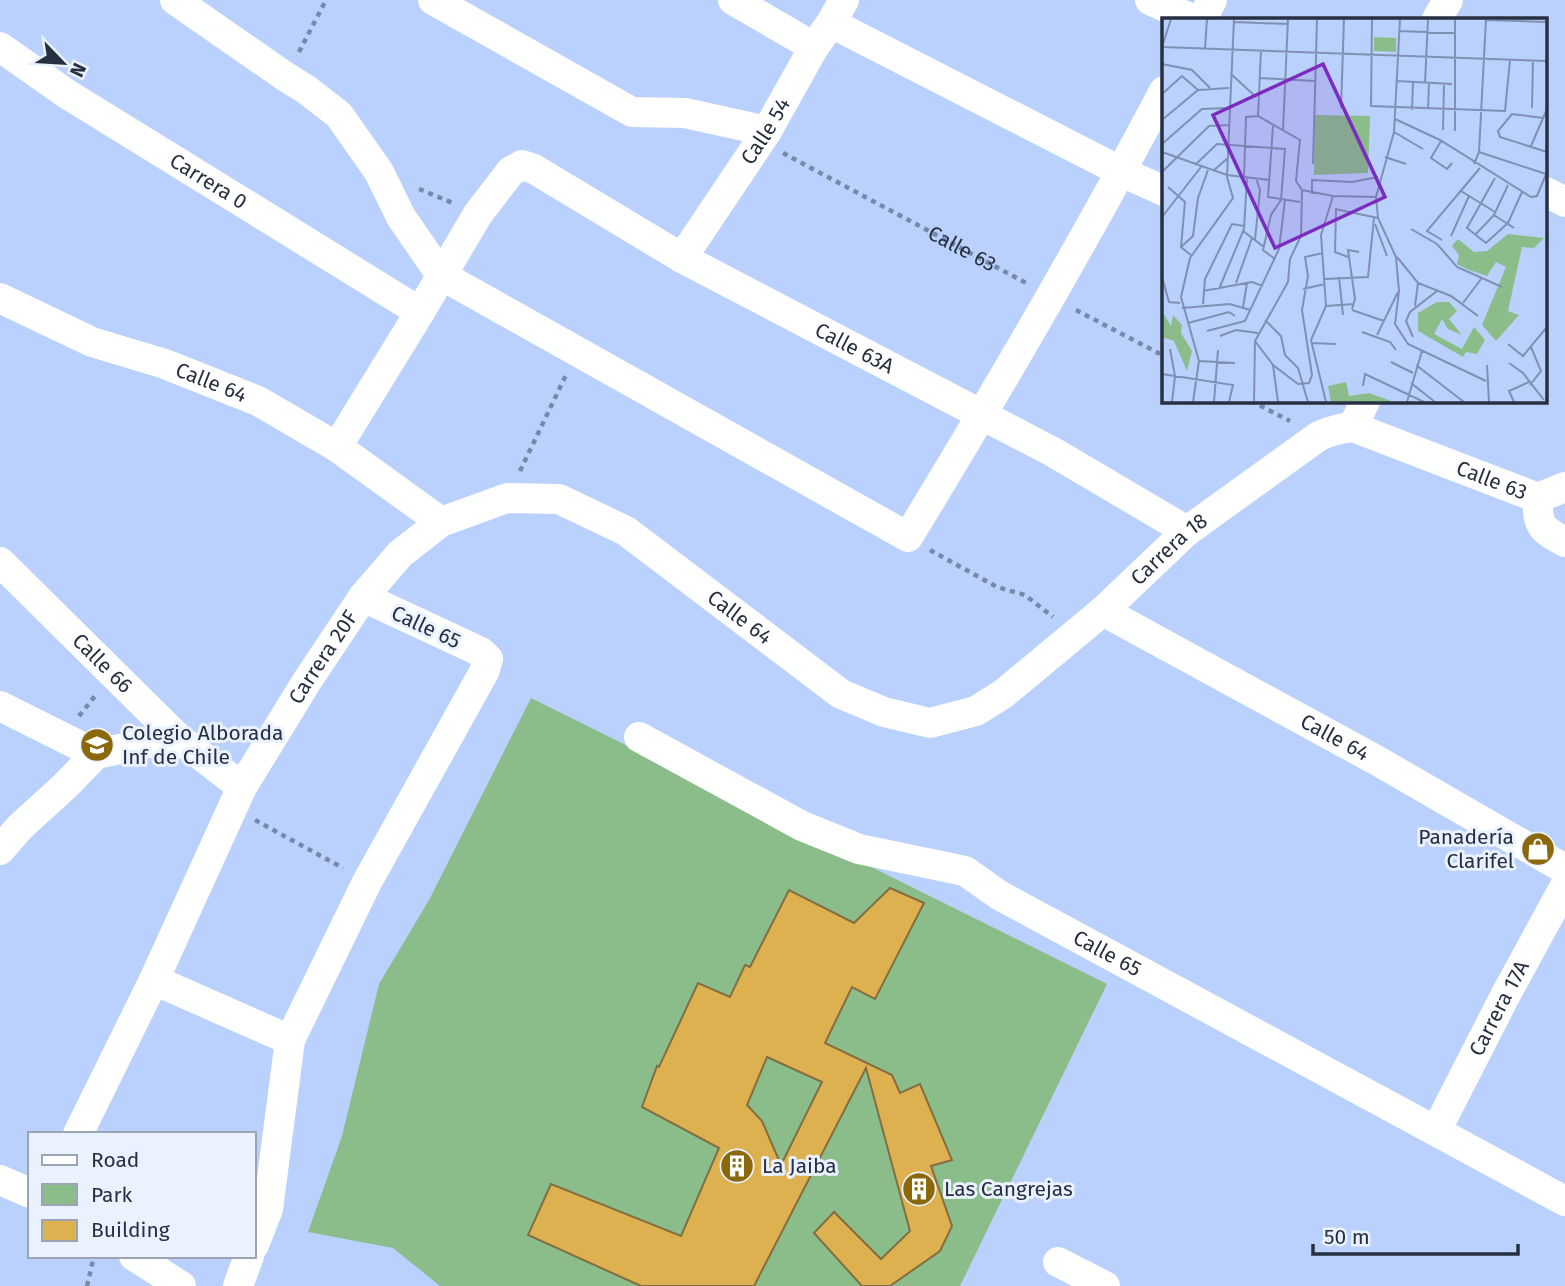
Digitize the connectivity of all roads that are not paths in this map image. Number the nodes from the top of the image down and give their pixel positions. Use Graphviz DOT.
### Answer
graph roads {
  1 [pos="175,0"];
  2 [pos="433,0"];
  3 [pos="733,0"];
  4 [pos="1150,0"];
  5 [pos="1212,0"];
  6 [pos="1448,0"];
  7 [pos="1190,18"];
  8 [pos="1203,18"];
  9 [pos="1438,18"];
  10 [pos="830,23"];
  11 [pos="0,47"];
  12 [pos="1162,95"];
  13 [pos="764,136"];
  14 [pos="1122,172"];
  15 [pos="1162,190"];
  16 [pos="682,258"];
  17 [pos="441,275"];
  18 [pos="0,298"];
  19 [pos="420,312"];
  20 [pos="1359,414"];
  21 [pos="982,415"];
  22 [pos="337,447"];
  23 [pos="1552,493"];
  24 [pos="507,498"];
  25 [pos="441,523"];
  26 [pos="1187,531"];
  27 [pos="1565,542"];
  28 [pos="0,562"];
  29 [pos="363,597"];
  30 [pos="1103,611"];
  31 [pos="0,706"];
  32 [pos="976,710"];
  33 [pos="177,737"];
  34 [pos="639,737"];
  35 [pos="96,754"];
  36 [pos="237,797"];
  37 [pos="0,850"];
  38 [pos="1565,869"];
  39 [pos="1565,886"];
  40 [pos="154,980"];
  41 [pos="290,1040"];
  42 [pos="1436,1131"];
  43 [pos="79,1132"];
  44 [pos="0,1180"];
  45 [pos="28,1192"];
  46 [pos="1565,1201"];
  47 [pos="256,1240"];
  48 [pos="137,1258"];
  49 [pos="248,1258"];
  50 [pos="1058,1262"];
  51 [pos="181,1286"];
  52 [pos="238,1286"];
  53 [pos="1105,1286"];
  1 -- 17 [label="street"];
  2 -- 13 [label="street"];
  3 -- 10 [label="street"];
  4 -- 7 [label="street"];
  5 -- 8 [label="street"];
  6 -- 9 [label="street"];
  10 -- 13 [label="street, Calle 54"];
  10 -- 14 [label="street"];
  11 -- 19 [label="street, Carrera 0"];
  12 -- 14 [label="street"];
  13 -- 16 [label="street, Calle 54"];
  14 -- 15 [label="street"];
  14 -- 21 [label="street"];
  16 -- 17 [label="street, Calle 63A"];
  16 -- 21 [label="street, Calle 63A"];
  17 -- 19 [label="street"];
  17 -- 21 [label="street"];
  18 -- 22 [label="street, Calle 64"];
  19 -- 22 [label="street"];
  20 -- 23 [label="street, Calle 63"];
  20 -- 26 [label="street, Carrera 18"];
  21 -- 26 [label="street, Calle 63A"];
  22 -- 25 [label="street, Calle 64"];
  23 -- 27 [label="street, Calle 63"];
  24 -- 25 [label="street, Carrera 20F"];
  24 -- 32 [label="street, Calle 64"];
  25 -- 29 [label="street, Carrera 20F"];
  26 -- 30 [label="street, Carrera 18"];
  28 -- 33 [label="street, Calle 66"];
  29 -- 36 [label="street, Carrera 20F"];
  29 -- 41 [label="street, Calle 65"];
  30 -- 32 [label="street, Carrera 18"];
  30 -- 38 [label="street, Calle 64"];
  31 -- 35 [label="street"];
  33 -- 35 [label="street"];
  33 -- 36 [label="street, Calle 66"];
  34 -- 42 [label="street, Calle 65"];
  35 -- 37 [label="street"];
  36 -- 40 [label="street, Carrera 20F"];
  39 -- 42 [label="street, Carrera 17A"];
  40 -- 41 [label="street"];
  40 -- 43 [label="street, Carrera 20F"];
  41 -- 47 [label="street"];
  42 -- 46 [label="street, Calle 65"];
  44 -- 45 [label="street"];
  48 -- 51 [label="street"];
  49 -- 52 [label="street"];
  50 -- 53 [label="street"];
}
